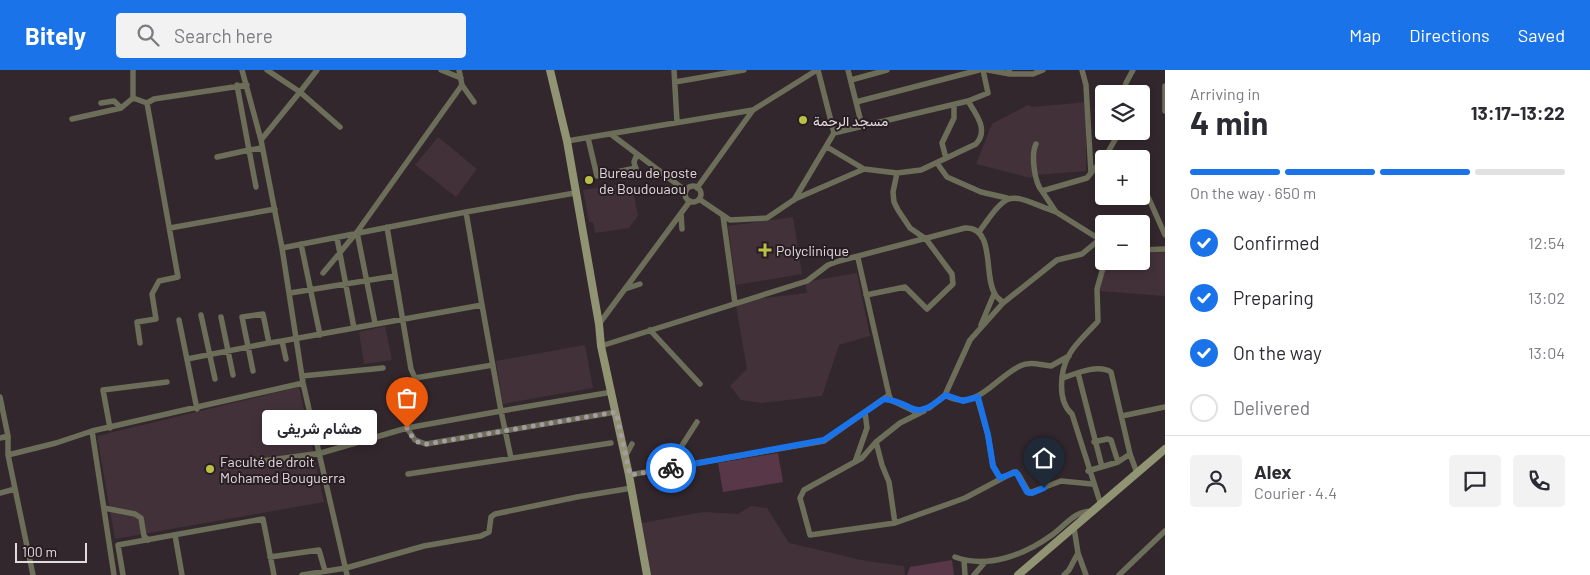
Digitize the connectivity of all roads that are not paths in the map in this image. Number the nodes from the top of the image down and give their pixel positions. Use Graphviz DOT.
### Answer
graph roads {
  1 [pos="133,70"];
  2 [pos="242,70"];
  3 [pos="268,70"];
  4 [pos="317,70"];
  5 [pos="441,70"];
  6 [pos="460,70"];
  7 [pos="550,70"];
  8 [pos="674,70"];
  9 [pos="744,70"];
  10 [pos="817,70"];
  11 [pos="848,70"];
  12 [pos="887,70"];
  13 [pos="979,70"];
  14 [pos="983,70"];
  15 [pos="988,70"];
  16 [pos="1043,70"];
  17 [pos="1082,70"];
  18 [pos="1133,70"];
  19 [pos="1010,72"];
  20 [pos="851,80"];
  21 [pos="461,82"];
  22 [pos="675,82"];
  23 [pos="237,85"];
  24 [pos="247,85"];
  25 [pos="1125,85"];
  26 [pos="1165,86"];
  27 [pos="300,92"];
  28 [pos="133,98"];
  29 [pos="968,101"];
  30 [pos="101,102"];
  31 [pos="474,102"];
  32 [pos="856,102"];
  33 [pos="148,103"];
  34 [pos="954,105"];
  35 [pos="121,108"];
  36 [pos="753,110"];
  37 [pos="1165,111"];
  38 [pos="72,119"];
  39 [pos="678,122"];
  40 [pos="862,126"];
  41 [pos="340,127"];
  42 [pos="834,133"];
  43 [pos="612,135"];
  44 [pos="588,138"];
  45 [pos="261,140"];
  46 [pos="567,142"];
  47 [pos="1036,144"];
  48 [pos="827,147"];
  49 [pos="262,148"];
  50 [pos="249,150"];
  51 [pos="637,154"];
  52 [pos="217,157"];
  53 [pos="946,158"];
  54 [pos="936,163"];
  55 [pos="1095,168"];
  56 [pos="864,169"];
  57 [pos="897,173"];
  58 [pos="1091,173"];
  59 [pos="256,187"];
  60 [pos="698,188"];
  61 [pos="686,191"];
  62 [pos="1042,191"];
  63 [pos="575,192"];
  64 [pos="1007,198"];
  65 [pos="699,199"];
  66 [pos="793,200"];
  67 [pos="690,201"];
  68 [pos="1150,201"];
  69 [pos="260,204"];
  70 [pos="275,209"];
  71 [pos="262,212"];
  72 [pos="466,212"];
  73 [pos="1056,212"];
  74 [pos="681,213"];
  75 [pos="723,216"];
  76 [pos="387,227"];
  77 [pos="170,228"];
  78 [pos="682,230"];
  79 [pos="357,232"];
  80 [pos="980,232"];
  81 [pos="1165,235"];
  82 [pos="1095,236"];
  83 [pos="338,238"];
  84 [pos="926,239"];
  85 [pos="301,244"];
  86 [pos="1095,245"];
  87 [pos="282,248"];
  88 [pos="1165,248"];
  89 [pos="1150,249"];
  90 [pos="340,252"];
  91 [pos="858,258"];
  92 [pos="1102,270"];
  93 [pos="323,273"];
  94 [pos="395,276"];
  95 [pos="368,279"];
  96 [pos="346,283"];
  97 [pos="640,284"];
  98 [pos="625,289"];
  99 [pos="310,290"];
  100 [pos="290,293"];
  101 [pos="866,294"];
  102 [pos="994,294"];
  103 [pos="735,303"];
  104 [pos="1003,303"];
  105 [pos="482,305"];
  106 [pos="201,315"];
  107 [pos="221,317"];
  108 [pos="402,318"];
  109 [pos="179,320"];
  110 [pos="375,323"];
  111 [pos="599,324"];
  112 [pos="354,328"];
  113 [pos="979,329"];
  114 [pos="650,330"];
  115 [pos="320,335"];
  116 [pos="297,339"];
  117 [pos="282,342"];
  118 [pos="140,343"];
  119 [pos="269,343"];
  120 [pos="600,346"];
  121 [pos="248,347"];
  122 [pos="228,351"];
  123 [pos="210,355"];
  124 [pos="1068,356"];
  125 [pos="187,359"];
  126 [pos="286,359"];
  127 [pos="493,365"];
  128 [pos="383,368"];
  129 [pos="253,371"];
  130 [pos="1078,373"];
  131 [pos="234,375"];
  132 [pos="1063,378"];
  133 [pos="215,379"];
  134 [pos="303,380"];
  135 [pos="167,382"];
  136 [pos="700,384"];
  137 [pos="612,392"];
  138 [pos="946,395"];
  139 [pos="0,397"];
  140 [pos="978,397"];
  141 [pos="888,398"];
  142 [pos="1165,407"];
  143 [pos="197,409"];
  144 [pos="501,411"];
  145 [pos="924,411"];
  146 [pos="616,412"];
  147 [pos="865,412"];
  148 [pos="1122,416"];
  149 [pos="697,422"];
  150 [pos="110,428"];
  151 [pos="407,428"];
  152 [pos="92,431"];
  153 [pos="506,431"];
  154 [pos="8,436"];
  155 [pos="0,438"];
  156 [pos="876,442"];
  157 [pos="1094,442"];
  158 [pos="611,443"];
  159 [pos="632,444"];
  160 [pos="1165,449"];
  161 [pos="321,453"];
  162 [pos="1130,454"];
  163 [pos="8,455"];
  164 [pos="625,457"];
  165 [pos="511,458"];
  166 [pos="1118,462"];
  167 [pos="854,463"];
  168 [pos="241,464"];
  169 [pos="1102,467"];
  170 [pos="667,469"];
  171 [pos="1088,471"];
  172 [pos="408,474"];
  173 [pos="1137,474"];
  174 [pos="630,475"];
  175 [pos="1000,478"];
  176 [pos="1092,484"];
  177 [pos="632,488"];
  178 [pos="15,489"];
  179 [pos="0,492"];
  180 [pos="1101,505"];
  181 [pos="104,508"];
  182 [pos="1094,512"];
  183 [pos="895,523"];
  184 [pos="1074,528"];
  185 [pos="1165,531"];
  186 [pos="175,535"];
  187 [pos="148,540"];
  188 [pos="1078,553"];
  189 [pos="270,557"];
  190 [pos="955,557"];
  191 [pos="964,560"];
  192 [pos="985,562"];
  193 [pos="346,568"];
  194 [pos="325,571"];
  195 [pos="1122,574"];
  196 [pos="33,575"];
  197 [pos="114,575"];
  198 [pos="123,575"];
  199 [pos="182,575"];
  200 [pos="274,575"];
  201 [pos="302,575"];
  202 [pos="347,575"];
  203 [pos="647,575"];
  204 [pos="965,575"];
  205 [pos="974,575"];
  206 [pos="1018,575"];
  207 [pos="1064,575"];
  208 [pos="1086,575"];
  1 -- 28 [label="street"];
  2 -- 24 [label="street"];
  3 -- 27 [label="street"];
  4 -- 27 [label="street"];
  5 -- 21 [label="street"];
  6 -- 21 [label="street"];
  7 -- 46 [label="main road"];
  8 -- 22 [label="street"];
  9 -- 22 [label="street"];
  10 -- 36 [label="street"];
  10 -- 42 [label="street"];
  11 -- 20 [label="street"];
  12 -- 20 [label="street"];
  13 -- 32 [label="street"];
  14 -- 29 [label="street"];
  15 -- 19 [label="street"];
  16 -- 19 [label="street"];
  17 -- 58 [label="street"];
  18 -- 25 [label="street"];
  20 -- 32 [label="street"];
  21 -- 31 [label="street"];
  21 -- 79 [label="street"];
  22 -- 39 [label="street"];
  23 -- 24 [label="street"];
  23 -- 33 [label="street"];
  23 -- 50 [label="street"];
  24 -- 45 [label="street"];
  26 -- 37 [label="street"];
  27 -- 41 [label="street"];
  27 -- 45 [label="street"];
  28 -- 33 [label="street"];
  28 -- 35 [label="street"];
  29 -- 34 [label="street"];
  29 -- 53 [label="street"];
  30 -- 35 [label="street"];
  32 -- 40 [label="street"];
  33 -- 77 [label="street"];
  34 -- 40 [label="street"];
  34 -- 53 [label="street"];
  35 -- 38 [label="street"];
  36 -- 39 [label="street"];
  36 -- 60 [label="street"];
  39 -- 43 [label="street"];
  40 -- 42 [label="street"];
  42 -- 48 [label="street"];
  43 -- 44 [label="street"];
  43 -- 51 [label="street"];
  44 -- 46 [label="street"];
  44 -- 51 [label="street"];
  45 -- 49 [label="street"];
  46 -- 63 [label="main road"];
  47 -- 62 [label="street"];
  48 -- 56 [label="street"];
  48 -- 66 [label="street"];
  49 -- 50 [label="street"];
  49 -- 70 [label="street"];
  50 -- 52 [label="street"];
  50 -- 59 [label="street"];
  51 -- 61 [label="street"];
  53 -- 54 [label="street"];
  54 -- 57 [label="street"];
  54 -- 64 [label="street"];
  55 -- 58 [label="street"];
  56 -- 57 [label="street"];
  56 -- 66 [label="street"];
  57 -- 84 [label="street"];
  58 -- 62 [label="street"];
  60 -- 61 [label="street"];
  60 -- 65 [label="street"];
  61 -- 67 [label="street"];
  62 -- 73 [label="street"];
  63 -- 72 [label="street"];
  63 -- 111 [label="main road"];
  64 -- 73 [label="street"];
  64 -- 80 [label="street"];
  65 -- 67 [label="street"];
  65 -- 75 [label="street"];
  66 -- 75 [label="street"];
  67 -- 74 [label="street"];
  68 -- 81 [label="street"];
  69 -- 71 [label="street"];
  70 -- 71 [label="street"];
  70 -- 87 [label="street"];
  71 -- 77 [label="street"];
  72 -- 76 [label="street"];
  72 -- 105 [label="street"];
  73 -- 82 [label="street"];
  74 -- 78 [label="street"];
  74 -- 98 [label="street"];
  75 -- 103 [label="street"];
  76 -- 79 [label="street"];
  76 -- 94 [label="street"];
  77 -- 118 [label="street"];
  79 -- 83 [label="street"];
  79 -- 90 [label="street"];
  79 -- 95 [label="street"];
  80 -- 84 [label="street"];
  80 -- 102 [label="street"];
  83 -- 85 [label="street"];
  83 -- 90 [label="street"];
  84 -- 91 [label="street"];
  84 -- 101 [label="street"];
  85 -- 87 [label="street"];
  85 -- 99 [label="street"];
  86 -- 104 [label="street"];
  87 -- 100 [label="street"];
  88 -- 89 [label="street"];
  90 -- 93 [label="street"];
  90 -- 96 [label="street"];
  91 -- 101 [label="street"];
  91 -- 103 [label="street"];
  92 -- 124 [label="street"];
  94 -- 95 [label="street"];
  94 -- 108 [label="street"];
  95 -- 96 [label="street"];
  95 -- 110 [label="street"];
  96 -- 99 [label="street"];
  96 -- 112 [label="street"];
  97 -- 98 [label="street"];
  98 -- 111 [label="street"];
  99 -- 100 [label="street"];
  99 -- 115 [label="street"];
  100 -- 116 [label="street"];
  101 -- 141 [label="street"];
  102 -- 104 [label="street"];
  102 -- 113 [label="street"];
  103 -- 114 [label="street"];
  104 -- 113 [label="street"];
  105 -- 108 [label="street"];
  105 -- 127 [label="street"];
  106 -- 123 [label="street"];
  107 -- 122 [label="street"];
  108 -- 110 [label="street"];
  108 -- 127 [label="street"];
  109 -- 125 [label="street"];
  110 -- 112 [label="street"];
  111 -- 120 [label="main road"];
  112 -- 115 [label="street"];
  113 -- 138 [label="street"];
  114 -- 120 [label="street"];
  114 -- 136 [label="street"];
  115 -- 116 [label="street"];
  116 -- 117 [label="street"];
  116 -- 134 [label="street"];
  117 -- 119 [label="street"];
  117 -- 126 [label="street"];
  119 -- 121 [label="street"];
  119 -- 121 [label="street"];
  120 -- 137 [label="main road"];
  121 -- 122 [label="street"];
  121 -- 129 [label="street"];
  122 -- 123 [label="street"];
  122 -- 131 [label="street"];
  123 -- 125 [label="street"];
  123 -- 133 [label="street"];
  124 -- 132 [label="street"];
  124 -- 140 [label="street"];
  125 -- 143 [label="street"];
  127 -- 144 [label="street"];
  128 -- 134 [label="street"];
  130 -- 132 [label="street"];
  130 -- 148 [label="street"];
  130 -- 157 [label="street"];
  132 -- 171 [label="street"];
  134 -- 143 [label="street"];
  134 -- 161 [label="street"];
  135 -- 150 [label="street"];
  137 -- 144 [label="street"];
  137 -- 146 [label="main road"];
  138 -- 140 [label="street"];
  138 -- 145 [label="street"];
  139 -- 154 [label="street"];
  140 -- 175 [label="street"];
  141 -- 145 [label="street"];
  141 -- 147 [label="street"];
  142 -- 148 [label="street"];
  143 -- 150 [label="street"];
  144 -- 151 [label="street"];
  144 -- 153 [label="street"];
  145 -- 156 [label="street"];
  146 -- 153 [label="street"];
  146 -- 164 [label="main road"];
  147 -- 167 [label="street"];
  147 -- 170 [label="street"];
  148 -- 162 [label="street"];
  149 -- 170 [label="street"];
  150 -- 152 [label="street"];
  151 -- 153 [label="street"];
  151 -- 161 [label="street"];
  152 -- 163 [label="street"];
  152 -- 181 [label="street"];
  153 -- 165 [label="street"];
  154 -- 155 [label="street"];
  154 -- 163 [label="street"];
  156 -- 167 [label="street"];
  156 -- 183 [label="street"];
  157 -- 166 [label="street"];
  157 -- 169 [label="street"];
  158 -- 165 [label="street"];
  159 -- 164 [label="street"];
  160 -- 173 [label="main road"];
  161 -- 168 [label="street"];
  161 -- 193 [label="street"];
  162 -- 166 [label="street"];
  162 -- 173 [label="street"];
  163 -- 178 [label="street"];
  164 -- 174 [label="main road"];
  165 -- 172 [label="street"];
  166 -- 169 [label="street"];
  167 -- 183 [label="street"];
  169 -- 171 [label="street"];
  170 -- 174 [label="street"];
  171 -- 176 [label="street"];
  173 -- 180 [label="main road"];
  174 -- 177 [label="main road"];
  175 -- 176 [label="street"];
  175 -- 183 [label="street"];
  176 -- 180 [label="street"];
  177 -- 193 [label="street"];
  177 -- 203 [label="main road"];
  178 -- 179 [label="street"];
  178 -- 196 [label="street"];
  180 -- 182 [label="main road"];
  181 -- 187 [label="street"];
  181 -- 197 [label="street"];
  182 -- 184 [label="main road"];
  182 -- 192 [label="street"];
  184 -- 188 [label="street"];
  184 -- 206 [label="main road"];
  185 -- 195 [label="street"];
  186 -- 187 [label="street"];
  186 -- 189 [label="street"];
  186 -- 199 [label="street"];
  187 -- 198 [label="street"];
  188 -- 207 [label="street"];
  188 -- 208 [label="street"];
  189 -- 194 [label="street"];
  189 -- 200 [label="street"];
  190 -- 191 [label="street"];
  191 -- 192 [label="street"];
  191 -- 204 [label="street"];
  192 -- 205 [label="street"];
  193 -- 194 [label="street"];
  193 -- 202 [label="street"];
  194 -- 201 [label="street"];
}
